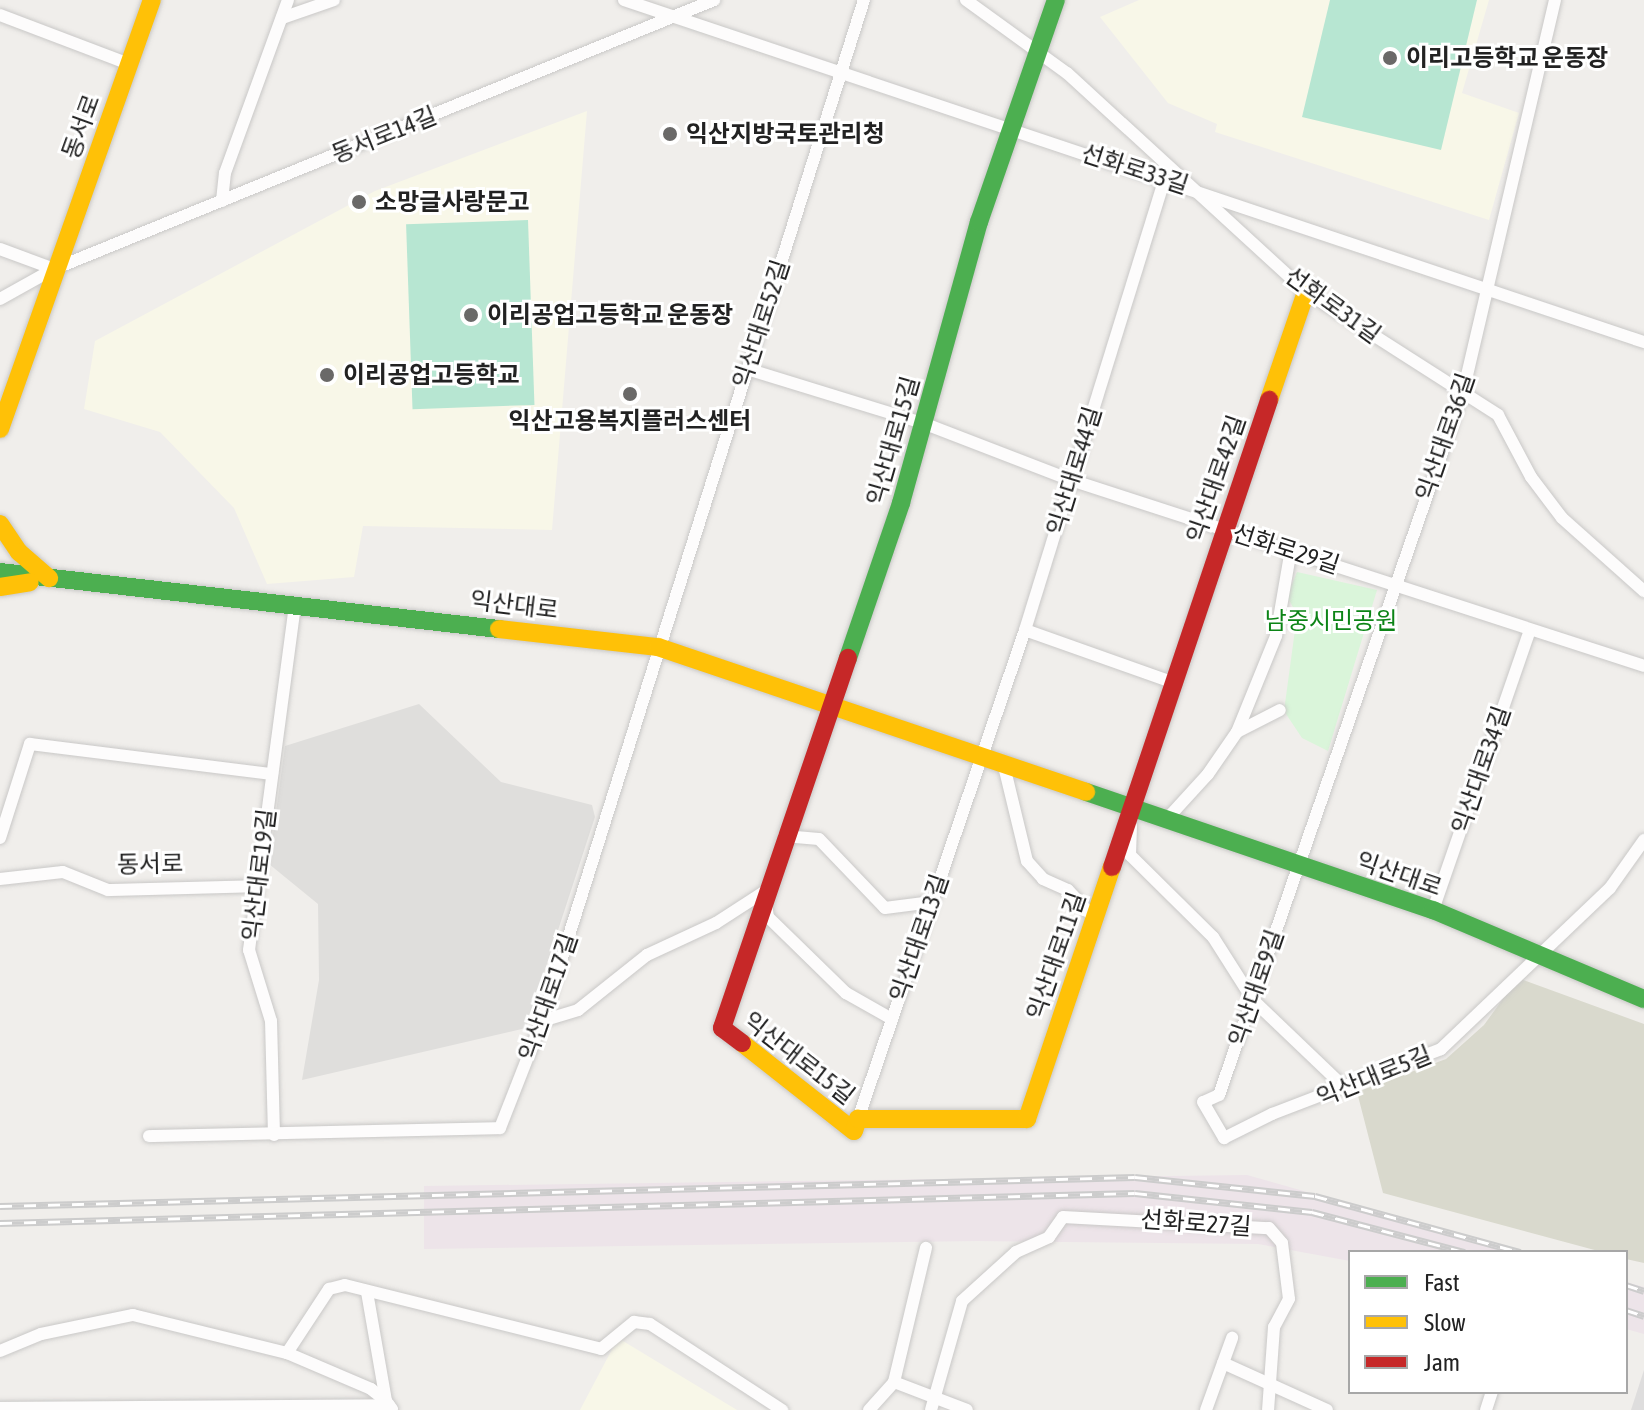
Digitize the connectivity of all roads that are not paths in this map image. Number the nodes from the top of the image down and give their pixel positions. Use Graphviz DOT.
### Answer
graph roads {
  1 [pos="152,0"];
  2 [pos="288,0"];
  3 [pos="334,0"];
  4 [pos="624,0"];
  5 [pos="714,0"];
  6 [pos="864,0"];
  7 [pos="966,0"];
  8 [pos="1056,0"];
  9 [pos="1555,0"];
  10 [pos="0,15"];
  11 [pos="282,18"];
  12 [pos="674,18"];
  13 [pos="1039,50"];
  14 [pos="129,64"];
  15 [pos="842,71"];
  16 [pos="1010,125"];
  17 [pos="1163,183"];
  18 [pos="1195,188"];
  19 [pos="222,201"];
  20 [pos="0,249"];
  21 [pos="54,269"];
  22 [pos="1488,287"];
  23 [pos="1306,292"];
  24 [pos="0,299"];
  25 [pos="1644,342"];
  26 [pos="747,369"];
  27 [pos="1463,392"];
  28 [pos="923,423"];
  29 [pos="0,429"];
  30 [pos="1071,480"];
  31 [pos="0,524"];
  32 [pos="1224,528"];
  33 [pos="1291,549"];
  34 [pos="0,572"];
  35 [pos="49,578"];
  36 [pos="1394,585"];
  37 [pos="0,587"];
  38 [pos="1644,591"];
  39 [pos="295,603"];
  40 [pos="1025,630"];
  41 [pos="1530,630"];
  42 [pos="658,647"];
  43 [pos="1644,666"];
  44 [pos="1175,683"];
  45 [pos="831,708"];
  46 [pos="1280,710"];
  47 [pos="1237,732"];
  48 [pos="978,757"];
  49 [pos="1004,766"];
  50 [pos="272,774"];
  51 [pos="1132,809"];
  52 [pos="1166,820"];
  53 [pos="784,836"];
  54 [pos="0,838"];
  55 [pos="1644,840"];
  56 [pos="1298,864"];
  57 [pos="0,879"];
  58 [pos="257,886"];
  59 [pos="764,892"];
  60 [pos="932,902"];
  61 [pos="1433,910"];
  62 [pos="1094,918"];
  63 [pos="1534,956"];
  64 [pos="1644,999"];
  65 [pos="1253,1000"];
  66 [pos="892,1019"];
  67 [pos="542,1021"];
  68 [pos="1346,1089"];
  69 [pos="1203,1102"];
  70 [pos="858,1119"];
  71 [pos="1027,1119"];
  72 [pos="274,1135"];
  73 [pos="149,1136"];
  74 [pos="926,1248"];
  75 [pos="367,1292"];
  76 [pos="1232,1338"];
  77 [pos="0,1351"];
  78 [pos="287,1353"];
  79 [pos="1223,1363"];
  80 [pos="894,1382"];
  81 [pos="1270,1384"];
  82 [pos="936,1396"];
  83 [pos="389,1405"];
  84 [pos="0,1408"];
  85 [pos="782,1410"];
  86 [pos="869,1410"];
  87 [pos="931,1410"];
  88 [pos="967,1410"];
  89 [pos="1206,1410"];
  90 [pos="1268,1410"];
  91 [pos="1327,1410"];
  1 -- 14 [label="street, 동서로"];
  2 -- 11 [label="street"];
  3 -- 11 [label="street"];
  4 -- 12 [label="street, 선화로33길"];
  5 -- 12 [label="street, 동서로14길"];
  6 -- 15 [label="street, 익산대로52길"];
  7 -- 13 [label="street, 선화로31길"];
  8 -- 13 [label="street, 익산대로15길"];
  9 -- 22 [label="street, 익산대로36길"];
  10 -- 14 [label="street"];
  11 -- 19 [label="street"];
  12 -- 15 [label="street, 선화로33길"];
  12 -- 19 [label="street, 동서로14길"];
  13 -- 16 [label="street, 익산대로15길"];
  13 -- 18 [label="street, 선화로31길"];
  14 -- 21 [label="street, 동서로"];
  15 -- 16 [label="street, 선화로33길"];
  15 -- 26 [label="street, 익산대로52길"];
  16 -- 17 [label="street, 선화로33길"];
  16 -- 28 [label="street, 익산대로15길"];
  17 -- 18 [label="street, 선화로33길"];
  17 -- 30 [label="street, 익산대로44길"];
  18 -- 22 [label="street, 선화로33길"];
  18 -- 23 [label="street, 선화로31길"];
  19 -- 21 [label="street, 동서로14길"];
  20 -- 21 [label="street"];
  21 -- 24 [label="street"];
  21 -- 29 [label="street, 동서로"];
  22 -- 25 [label="street, 선화로33길"];
  22 -- 27 [label="street, 익산대로36길"];
  23 -- 27 [label="street, 선화로31길"];
  23 -- 32 [label="street, 익산대로42길"];
  26 -- 28 [label="street, 선화로29길"];
  26 -- 42 [label="street, 익산대로52길"];
  27 -- 36 [label="street, 익산대로36길"];
  27 -- 38 [label="street, 선화로31길"];
  28 -- 30 [label="street, 선화로29길"];
  28 -- 45 [label="street, 익산대로15길"];
  30 -- 32 [label="street, 선화로29길"];
  30 -- 40 [label="street, 익산대로44길"];
  31 -- 35 [label="street"];
  32 -- 33 [label="street, 선화로29길"];
  32 -- 44 [label="street, 익산대로42길"];
  33 -- 36 [label="street, 선화로29길"];
  33 -- 47 [label="street"];
  34 -- 35 [label="street, 익산대로"];
  35 -- 37 [label="street"];
  35 -- 39 [label="street, 익산대로"];
  36 -- 41 [label="street, 선화로29길"];
  36 -- 56 [label="street, 익산대로36길"];
  39 -- 42 [label="street, 익산대로"];
  39 -- 50 [label="street, 익산대로19길"];
  40 -- 44 [label="street"];
  40 -- 48 [label="street, 익산대로44길"];
  41 -- 43 [label="street, 선화로29길"];
  41 -- 61 [label="street, 익산대로34길"];
  42 -- 45 [label="street, 익산대로"];
  42 -- 67 [label="street, 익산대로17길"];
  44 -- 51 [label="street, 익산대로42길"];
  45 -- 48 [label="street, 익산대로"];
  45 -- 53 [label="street, 익산대로15길"];
  46 -- 47 [label="street"];
  47 -- 52 [label="street"];
  48 -- 49 [label="street, 익산대로"];
  48 -- 60 [label="street, 익산대로13길"];
  49 -- 51 [label="street, 익산대로"];
  49 -- 62 [label="street"];
  50 -- 54 [label="street, 익산대로19길"];
  50 -- 58 [label="street, 익산대로19길"];
  51 -- 52 [label="street, 익산대로"];
  51 -- 62 [label="street, 익산대로11길"];
  51 -- 65 [label="street"];
  52 -- 56 [label="street, 익산대로"];
  53 -- 59 [label="street, 익산대로15길"];
  53 -- 60 [label="street"];
  55 -- 63 [label="street, 익산대로5길"];
  56 -- 61 [label="street, 익산대로"];
  56 -- 65 [label="street, 익산대로9길"];
  57 -- 58 [label="street, 동서로"];
  58 -- 72 [label="street, 익산대로19길"];
  59 -- 66 [label="street"];
  59 -- 67 [label="street"];
  59 -- 70 [label="street, 익산대로15길"];
  60 -- 66 [label="street, 익산대로13길"];
  61 -- 63 [label="street, 익산대로"];
  62 -- 71 [label="street, 익산대로11길"];
  63 -- 64 [label="street, 익산대로"];
  63 -- 68 [label="street, 익산대로5길"];
  65 -- 68 [label="street"];
  65 -- 69 [label="street, 익산대로9길"];
  66 -- 70 [label="street, 익산대로13길"];
  67 -- 72 [label="street, 익산대로17길"];
  68 -- 69 [label="street, 익산대로5길"];
  70 -- 71 [label="street, 익산대로15길"];
  72 -- 73 [label="street"];
  74 -- 80 [label="street"];
  75 -- 78 [label="street"];
  75 -- 83 [label="street"];
  75 -- 85 [label="street"];
  76 -- 79 [label="street"];
  77 -- 78 [label="street"];
  78 -- 83 [label="street"];
  79 -- 81 [label="street"];
  79 -- 89 [label="street"];
  80 -- 82 [label="street"];
  80 -- 86 [label="street"];
  81 -- 82 [label="street, 선화로27길"];
  81 -- 90 [label="street, 선화로27길"];
  81 -- 91 [label="street"];
  82 -- 87 [label="street"];
  82 -- 88 [label="street"];
  83 -- 84 [label="street"];
}
